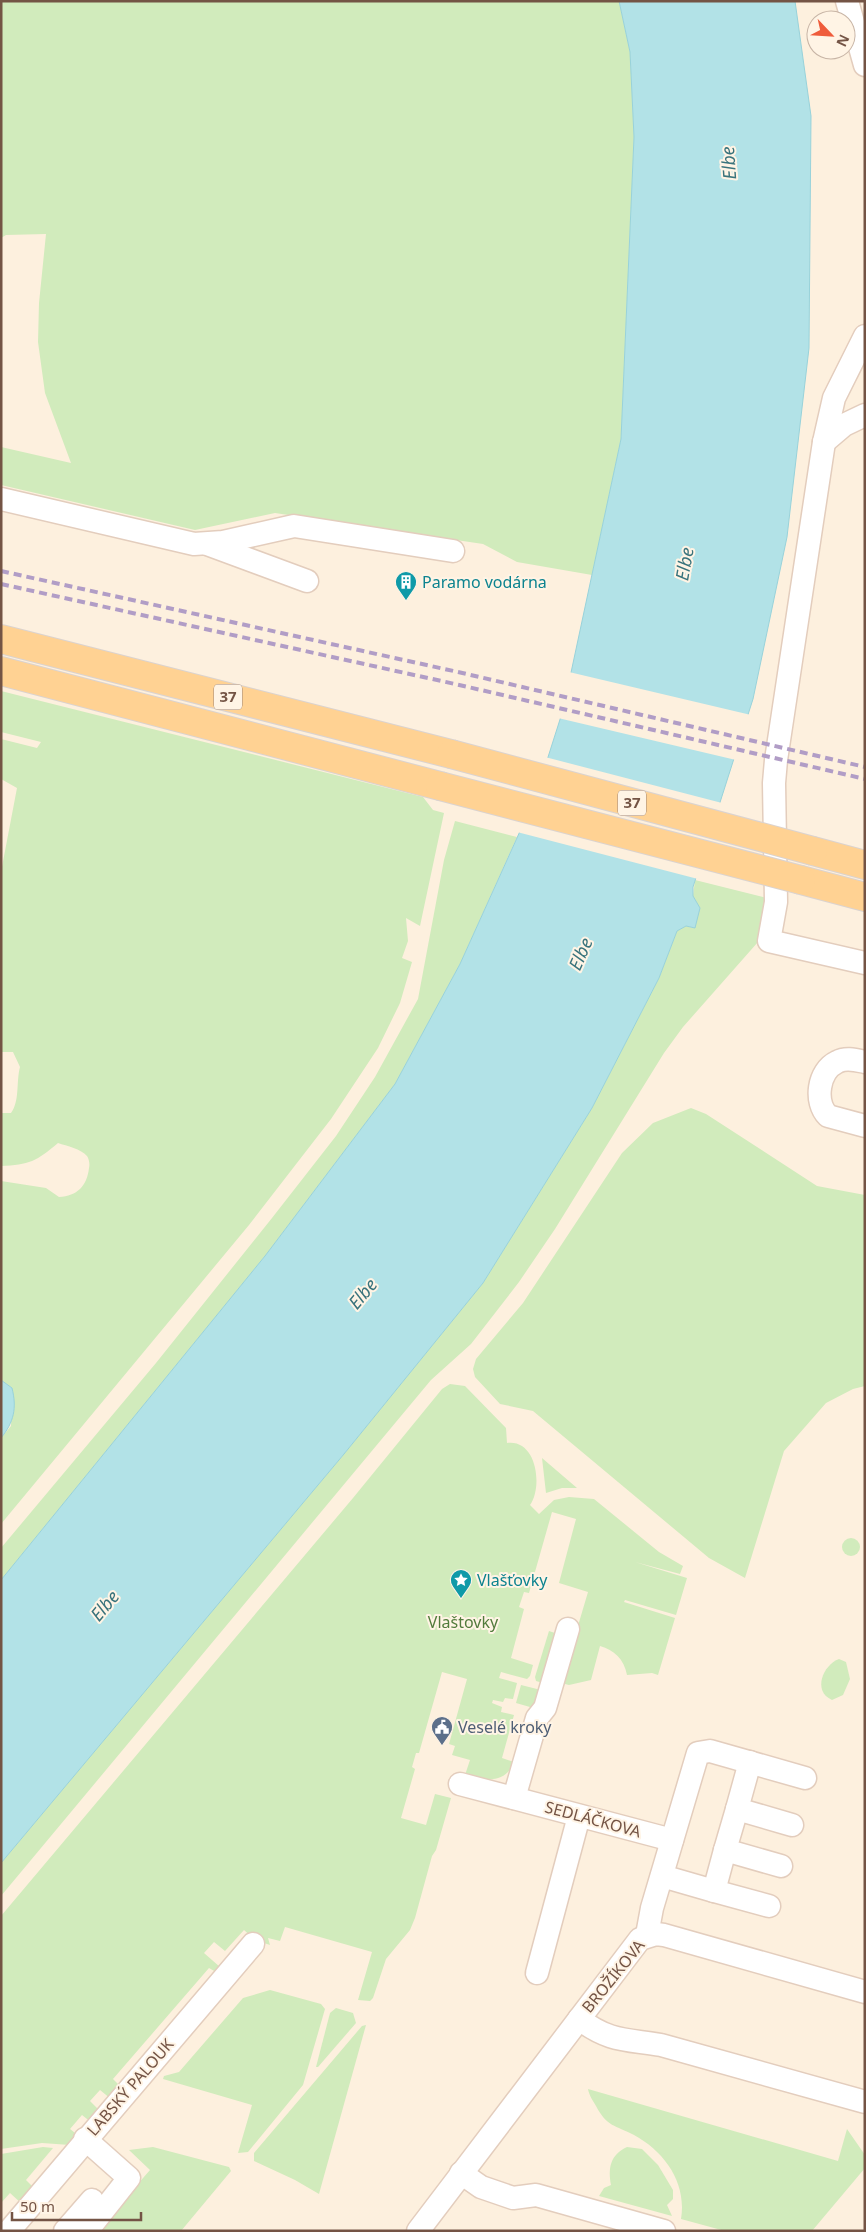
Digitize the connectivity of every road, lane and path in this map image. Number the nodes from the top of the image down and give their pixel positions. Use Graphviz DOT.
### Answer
graph roads {
  1 [pos="847,1"];
  2 [pos="865,65"];
  3 [pos="865,336"];
  4 [pos="865,415"];
  5 [pos="824,442"];
  6 [pos="1,499"];
  7 [pos="207,544"];
  8 [pos="452,551"];
  9 [pos="307,581"];
  10 [pos="2,640"];
  11 [pos="1,671"];
  12 [pos="865,865"];
  13 [pos="865,897"];
  14 [pos="865,963"];
  15 [pos="865,1062"];
  16 [pos="865,1126"];
  17 [pos="568,1629"];
  18 [pos="750,1762"];
  19 [pos="805,1778"];
  20 [pos="460,1784"];
  21 [pos="514,1798"];
  22 [pos="737,1809"];
  23 [pos="579,1816"];
  24 [pos="792,1824"];
  25 [pos="672,1840"];
  26 [pos="725,1850"];
  27 [pos="780,1866"];
  28 [pos="662,1876"];
  29 [pos="714,1891"];
  30 [pos="769,1906"];
  31 [pos="648,1926"];
  32 [pos="253,1944"];
  33 [pos="537,1973"];
  34 [pos="865,1992"];
  35 [pos="578,2019"];
  36 [pos="865,2102"];
  37 [pos="86,2139"];
  38 [pos="118,2168"];
  39 [pos="461,2173"];
  40 [pos="9,2231"];
  41 [pos="65,2231"];
  42 [pos="87,2231"];
  43 [pos="418,2231"];
  44 [pos="664,2231"];
  1 -- 2 [label="street"];
  3 -- 5 [label="street"];
  4 -- 5 [label="street"];
  5 -- 14 [label="street"];
  6 -- 7 [label="street"];
  7 -- 8 [label="street"];
  7 -- 9 [label="street"];
  10 -- 12 [label="main road, 37, bridge"];
  11 -- 13 [label="main road, 37, bridge"];
  15 -- 16 [label="street"];
  17 -- 21 [label="street"];
  18 -- 19 [label="street"];
  18 -- 22 [label="street"];
  18 -- 25 [label="street"];
  20 -- 21 [label="street, SEDLÁČKOVA"];
  21 -- 23 [label="street, SEDLÁČKOVA"];
  22 -- 24 [label="street"];
  22 -- 26 [label="street"];
  23 -- 25 [label="street, SEDLÁČKOVA"];
  23 -- 33 [label="street"];
  25 -- 28 [label="street"];
  26 -- 27 [label="street"];
  26 -- 29 [label="street"];
  28 -- 29 [label="street"];
  28 -- 31 [label="street"];
  29 -- 30 [label="street"];
  31 -- 34 [label="street, BROŽÍKOVA"];
  31 -- 35 [label="street, BROŽÍKOVA"];
  32 -- 37 [label="street, LABSKÝ PALOUK"];
  35 -- 36 [label="street"];
  35 -- 39 [label="street, BROŽÍKOVA"];
  37 -- 38 [label="street"];
  37 -- 40 [label="street, LABSKÝ PALOUK"];
  38 -- 41 [label="street"];
  38 -- 42 [label="street"];
  39 -- 43 [label="street, BROŽÍKOVA"];
  39 -- 44 [label="street"];
}
